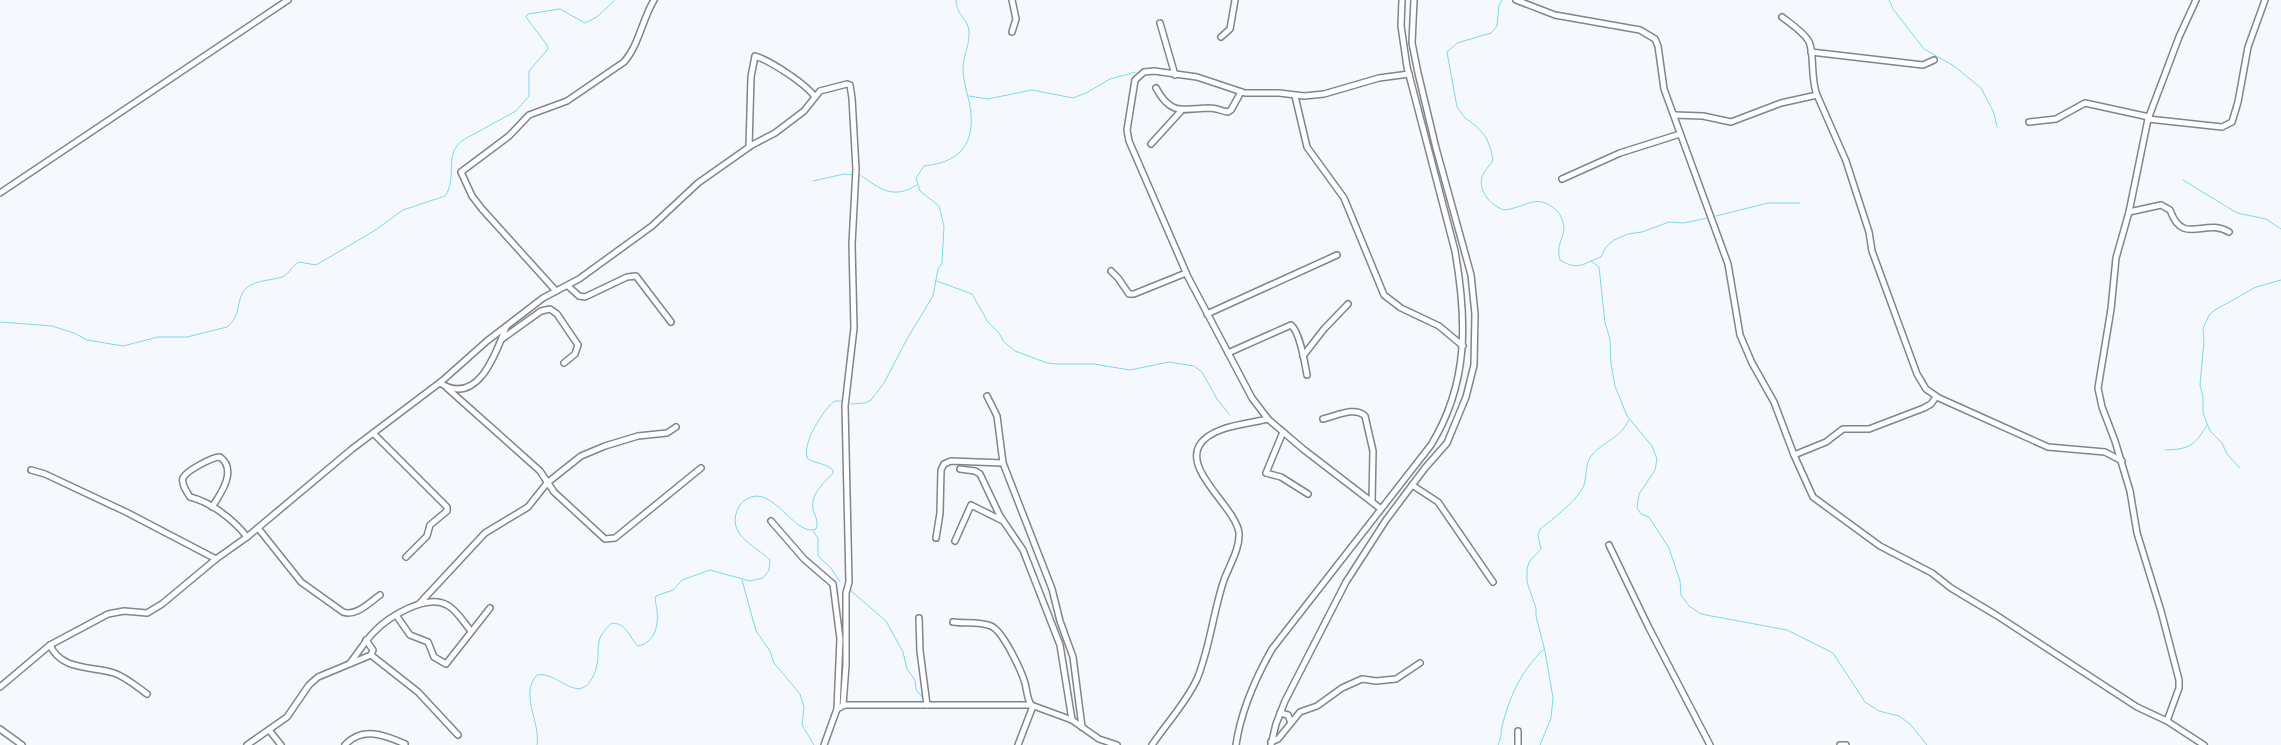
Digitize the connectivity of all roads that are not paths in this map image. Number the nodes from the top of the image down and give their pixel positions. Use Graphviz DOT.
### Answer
graph roads {
  1 [pos="288,0"];
  2 [pos="654,0"];
  3 [pos="1012,0"];
  4 [pos="1235,0"];
  5 [pos="1402,0"];
  6 [pos="1414,0"];
  7 [pos="1516,0"];
  8 [pos="2196,0"];
  9 [pos="2265,0"];
  10 [pos="1782,17"];
  11 [pos="1160,23"];
  12 [pos="1012,32"];
  13 [pos="1221,36"];
  14 [pos="1811,52"];
  15 [pos="1934,60"];
  16 [pos="1409,74"];
  17 [pos="1175,75"];
  18 [pos="1156,88"];
  19 [pos="1240,92"];
  20 [pos="1816,95"];
  21 [pos="1295,96"];
  22 [pos="815,97"];
  23 [pos="1182,111"];
  24 [pos="1674,115"];
  25 [pos="2148,118"];
  26 [pos="2029,122"];
  27 [pos="1680,134"];
  28 [pos="1150,144"];
  29 [pos="749,147"];
  30 [pos="1562,179"];
  31 [pos="0,193"];
  32 [pos="2129,212"];
  33 [pos="2229,232"];
  34 [pos="1337,255"];
  35 [pos="1111,271"];
  36 [pos="1186,272"];
  37 [pos="568,286"];
  38 [pos="556,291"];
  39 [pos="1348,304"];
  40 [pos="1207,314"];
  41 [pos="671,322"];
  42 [pos="506,327"];
  43 [pos="502,339"];
  44 [pos="1463,346"];
  45 [pos="1228,353"];
  46 [pos="1303,356"];
  47 [pos="564,363"];
  48 [pos="1306,375"];
  49 [pos="442,381"];
  50 [pos="447,388"];
  51 [pos="987,396"];
  52 [pos="1936,397"];
  53 [pos="1268,419"];
  54 [pos="1323,419"];
  55 [pos="676,427"];
  56 [pos="373,432"];
  57 [pos="1283,432"];
  58 [pos="1794,455"];
  59 [pos="2122,462"];
  60 [pos="1003,463"];
  61 [pos="701,468"];
  62 [pos="960,469"];
  63 [pos="30,470"];
  64 [pos="548,483"];
  65 [pos="1412,485"];
  66 [pos="1308,494"];
  67 [pos="1372,501"];
  68 [pos="212,507"];
  69 [pos="1381,509"];
  70 [pos="771,521"];
  71 [pos="1003,521"];
  72 [pos="258,528"];
  73 [pos="247,537"];
  74 [pos="936,538"];
  75 [pos="955,540"];
  76 [pos="1609,545"];
  77 [pos="406,557"];
  78 [pos="216,559"];
  79 [pos="1493,582"];
  80 [pos="380,595"];
  81 [pos="419,604"];
  82 [pos="490,608"];
  83 [pos="396,616"];
  84 [pos="920,618"];
  85 [pos="953,622"];
  86 [pos="472,631"];
  87 [pos="366,640"];
  88 [pos="50,645"];
  89 [pos="371,655"];
  90 [pos="1420,663"];
  91 [pos="350,664"];
  92 [pos="0,687"];
  93 [pos="147,694"];
  94 [pos="843,705"];
  95 [pos="928,705"];
  96 [pos="1032,706"];
  97 [pos="836,709"];
  98 [pos="1280,713"];
  99 [pos="1072,720"];
  100 [pos="2167,721"];
  101 [pos="1291,723"];
  102 [pos="1082,727"];
  103 [pos="0,729"];
  104 [pos="269,730"];
  105 [pos="1518,731"];
  106 [pos="458,736"];
  107 [pos="1099,739"];
  108 [pos="1271,743"];
  109 [pos="405,744"];
  110 [pos="22,745"];
  111 [pos="247,745"];
  112 [pos="281,745"];
  113 [pos="345,745"];
  114 [pos="824,745"];
  115 [pos="1018,745"];
  116 [pos="1097,745"];
  117 [pos="1117,745"];
  118 [pos="1152,745"];
  119 [pos="1236,745"];
  120 [pos="1518,745"];
  121 [pos="1710,745"];
  122 [pos="1840,745"];
  123 [pos="1846,745"];
  124 [pos="2204,745"];
  1 -- 31 [label="street"];
  2 -- 38 [label="street"];
  3 -- 12 [label="street"];
  4 -- 13 [label="street"];
  5 -- 16 [label="street"];
  6 -- 65 [label="street"];
  7 -- 24 [label="street"];
  8 -- 25 [label="street"];
  9 -- 25 [label="street"];
  10 -- 14 [label="street"];
  11 -- 17 [label="street"];
  14 -- 15 [label="street"];
  14 -- 20 [label="street"];
  16 -- 21 [label="street"];
  16 -- 44 [label="street"];
  17 -- 19 [label="street"];
  17 -- 36 [label="street"];
  18 -- 23 [label="street"];
  19 -- 21 [label="street"];
  19 -- 23 [label="street"];
  20 -- 24 [label="street"];
  20 -- 52 [label="street"];
  21 -- 44 [label="street"];
  22 -- 29 [label="street"];
  22 -- 29 [label="street"];
  22 -- 94 [label="street"];
  23 -- 28 [label="street"];
  24 -- 27 [label="street"];
  25 -- 26 [label="street"];
  25 -- 32 [label="street"];
  27 -- 30 [label="street"];
  27 -- 58 [label="street"];
  29 -- 37 [label="street"];
  32 -- 33 [label="street"];
  32 -- 59 [label="street"];
  34 -- 40 [label="street"];
  35 -- 36 [label="street"];
  36 -- 40 [label="street"];
  37 -- 38 [label="street"];
  37 -- 41 [label="street"];
  38 -- 42 [label="street"];
  39 -- 46 [label="street"];
  40 -- 45 [label="street"];
  42 -- 43 [label="street"];
  42 -- 49 [label="street"];
  43 -- 47 [label="street"];
  43 -- 50 [label="street"];
  44 -- 69 [label="street"];
  45 -- 46 [label="street"];
  45 -- 53 [label="street"];
  46 -- 48 [label="street"];
  49 -- 50 [label="street"];
  49 -- 56 [label="street"];
  50 -- 64 [label="street"];
  51 -- 60 [label="street"];
  52 -- 58 [label="street"];
  52 -- 59 [label="street"];
  53 -- 57 [label="street"];
  53 -- 118 [label="street"];
  54 -- 67 [label="street"];
  55 -- 64 [label="street"];
  56 -- 72 [label="street"];
  56 -- 77 [label="street"];
  57 -- 66 [label="street"];
  57 -- 67 [label="street"];
  58 -- 100 [label="street"];
  59 -- 100 [label="street"];
  60 -- 74 [label="street"];
  60 -- 102 [label="street"];
  61 -- 64 [label="street"];
  62 -- 71 [label="street"];
  63 -- 78 [label="street"];
  64 -- 81 [label="street"];
  65 -- 79 [label="street"];
  65 -- 98 [label="street"];
  67 -- 69 [label="street"];
  68 -- 68 [label="street"];
  68 -- 73 [label="street"];
  69 -- 119 [label="street"];
  70 -- 97 [label="street"];
  71 -- 75 [label="street"];
  71 -- 99 [label="street"];
  72 -- 73 [label="street"];
  72 -- 80 [label="street"];
  73 -- 78 [label="street"];
  76 -- 121 [label="street"];
  78 -- 88 [label="street"];
  81 -- 83 [label="street"];
  81 -- 86 [label="street"];
  82 -- 86 [label="street"];
  83 -- 86 [label="street"];
  83 -- 87 [label="street"];
  84 -- 95 [label="street"];
  85 -- 96 [label="street"];
  87 -- 89 [label="street"];
  87 -- 91 [label="street"];
  88 -- 92 [label="street"];
  88 -- 93 [label="street"];
  89 -- 91 [label="street"];
  89 -- 106 [label="street"];
  90 -- 101 [label="street"];
  91 -- 104 [label="street"];
  94 -- 95 [label="street"];
  94 -- 97 [label="street"];
  95 -- 96 [label="street"];
  96 -- 99 [label="street"];
  96 -- 115 [label="street"];
  97 -- 114 [label="street"];
  98 -- 101 [label="street"];
  98 -- 108 [label="street"];
  99 -- 102 [label="street"];
  100 -- 124 [label="street"];
  101 -- 108 [label="street"];
  102 -- 107 [label="street"];
  103 -- 110 [label="street"];
  104 -- 111 [label="street"];
  104 -- 112 [label="street"];
  105 -- 120 [label="street"];
  107 -- 116 [label="street"];
  107 -- 117 [label="street"];
  109 -- 113 [label="street"];
  122 -- 123 [label="street"];
}
